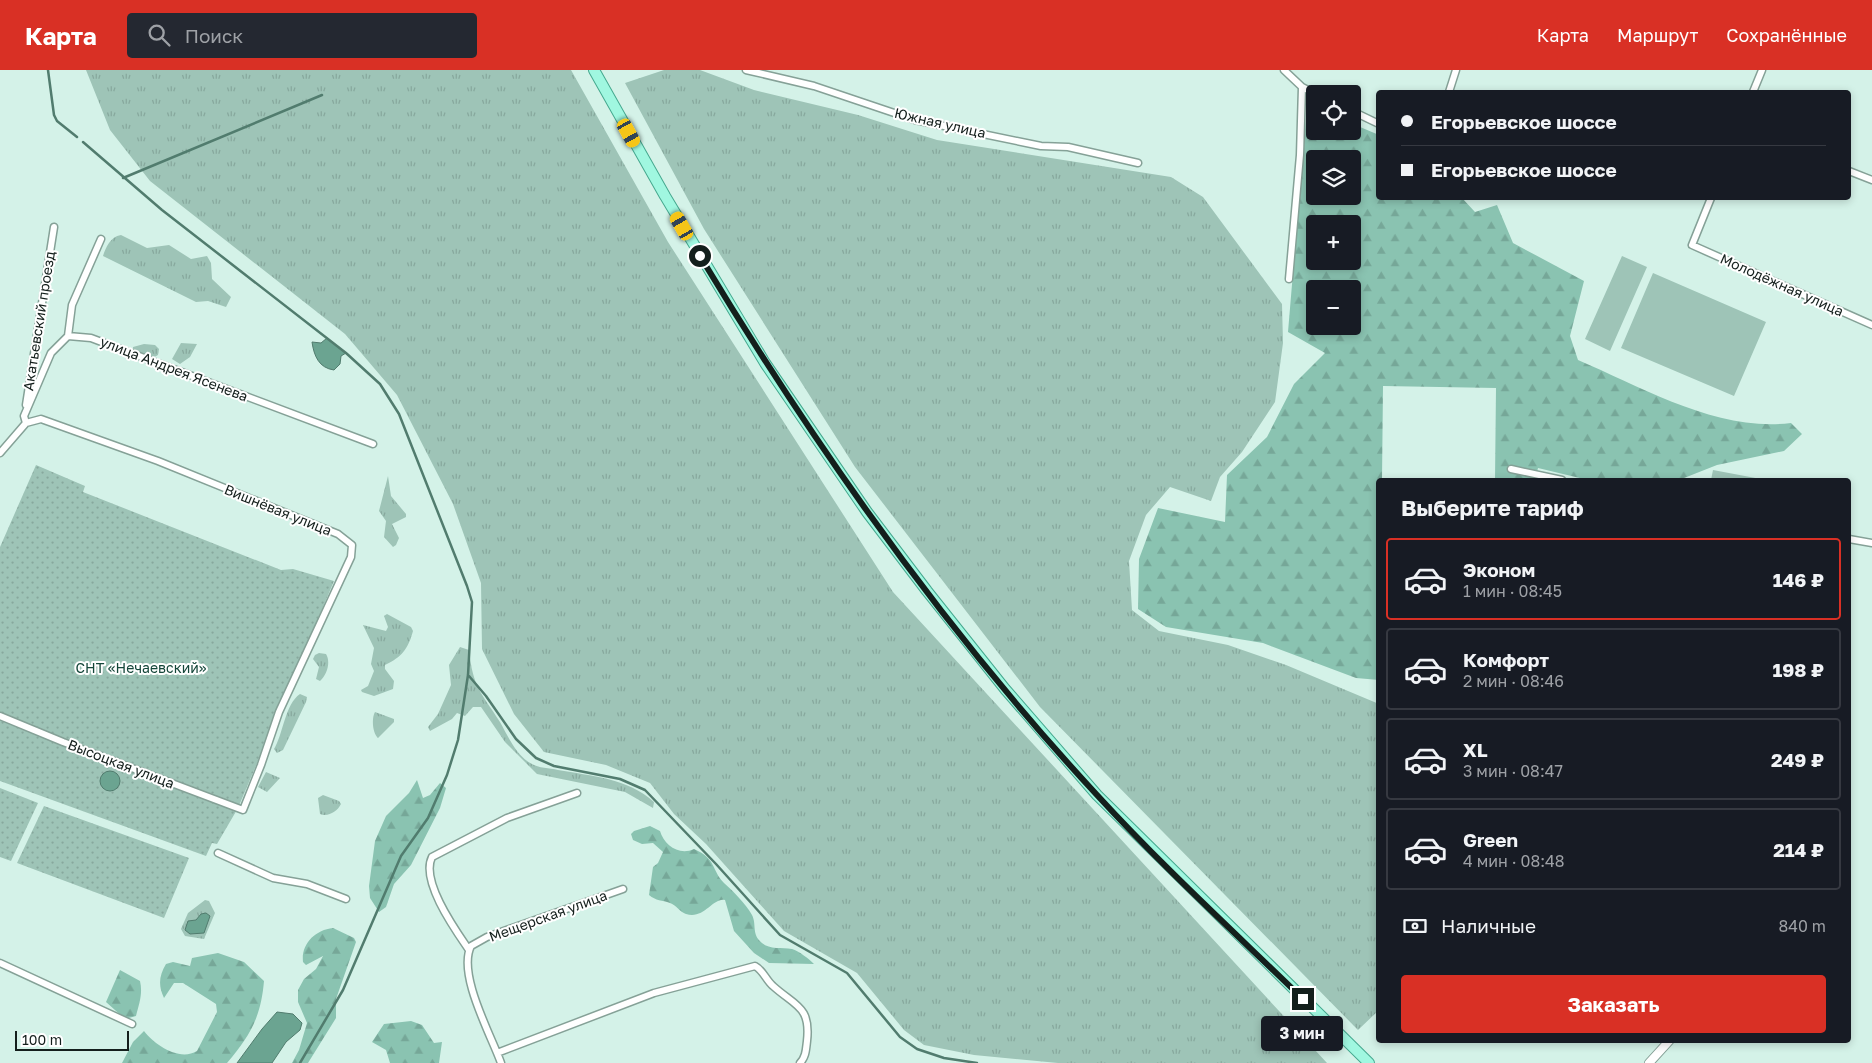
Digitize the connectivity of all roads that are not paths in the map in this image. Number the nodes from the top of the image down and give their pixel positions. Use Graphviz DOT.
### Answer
graph roads {
  1 [pos="594,70"];
  2 [pos="746,70"];
  3 [pos="1284,70"];
  4 [pos="1456,70"];
  5 [pos="1762,70"];
  6 [pos="1302,87"];
  7 [pos="1306,89"];
  8 [pos="1450,90"];
  9 [pos="1754,90"];
  10 [pos="1361,115"];
  11 [pos="1376,123"];
  12 [pos="1138,163"];
  13 [pos="1851,172"];
  14 [pos="1872,180"];
  15 [pos="1711,200"];
  16 [pos="54,227"];
  17 [pos="100,240"];
  18 [pos="1289,279"];
  19 [pos="1872,325"];
  20 [pos="68,336"];
  21 [pos="24,416"];
  22 [pos="26,423"];
  23 [pos="373,444"];
  24 [pos="0,453"];
  25 [pos="1510,469"];
  26 [pos="1553,478"];
  27 [pos="1851,539"];
  28 [pos="1872,543"];
  29 [pos="0,716"];
  30 [pos="577,792"];
  31 [pos="244,810"];
  32 [pos="218,853"];
  33 [pos="623,889"];
  34 [pos="346,899"];
  35 [pos="470,950"];
  36 [pos="0,963"];
  37 [pos="132,1024"];
  38 [pos="1668,1043"];
  39 [pos="497,1053"];
  40 [pos="501,1063"];
  41 [pos="800,1063"];
  42 [pos="1369,1063"];
  43 [pos="1649,1063"];
  1 -- 42 [label="main road"];
  2 -- 12 [label="street, Южная улица"];
  3 -- 6 [label="street"];
  4 -- 8 [label="street"];
  5 -- 9 [label="street"];
  6 -- 7 [label="street"];
  6 -- 18 [label="street"];
  10 -- 11 [label="street"];
  13 -- 14 [label="street"];
  15 -- 19 [label="street, Молодёжная улица"];
  16 -- 21 [label="street, Акатьевский проезд"];
  17 -- 20 [label="street"];
  20 -- 21 [label="street"];
  20 -- 23 [label="street, улица Андрея Ясенева"];
  21 -- 22 [label="street"];
  22 -- 24 [label="street"];
  22 -- 31 [label="street, Вишнёвая улица"];
  25 -- 26 [label="street"];
  27 -- 28 [label="street"];
  29 -- 31 [label="street, Высоцкая улица"];
  30 -- 35 [label="street"];
  32 -- 34 [label="street"];
  33 -- 35 [label="street, Мещерская улица"];
  35 -- 39 [label="street"];
  36 -- 37 [label="street"];
  38 -- 43 [label="street"];
  39 -- 40 [label="street"];
  39 -- 41 [label="street"];
}
